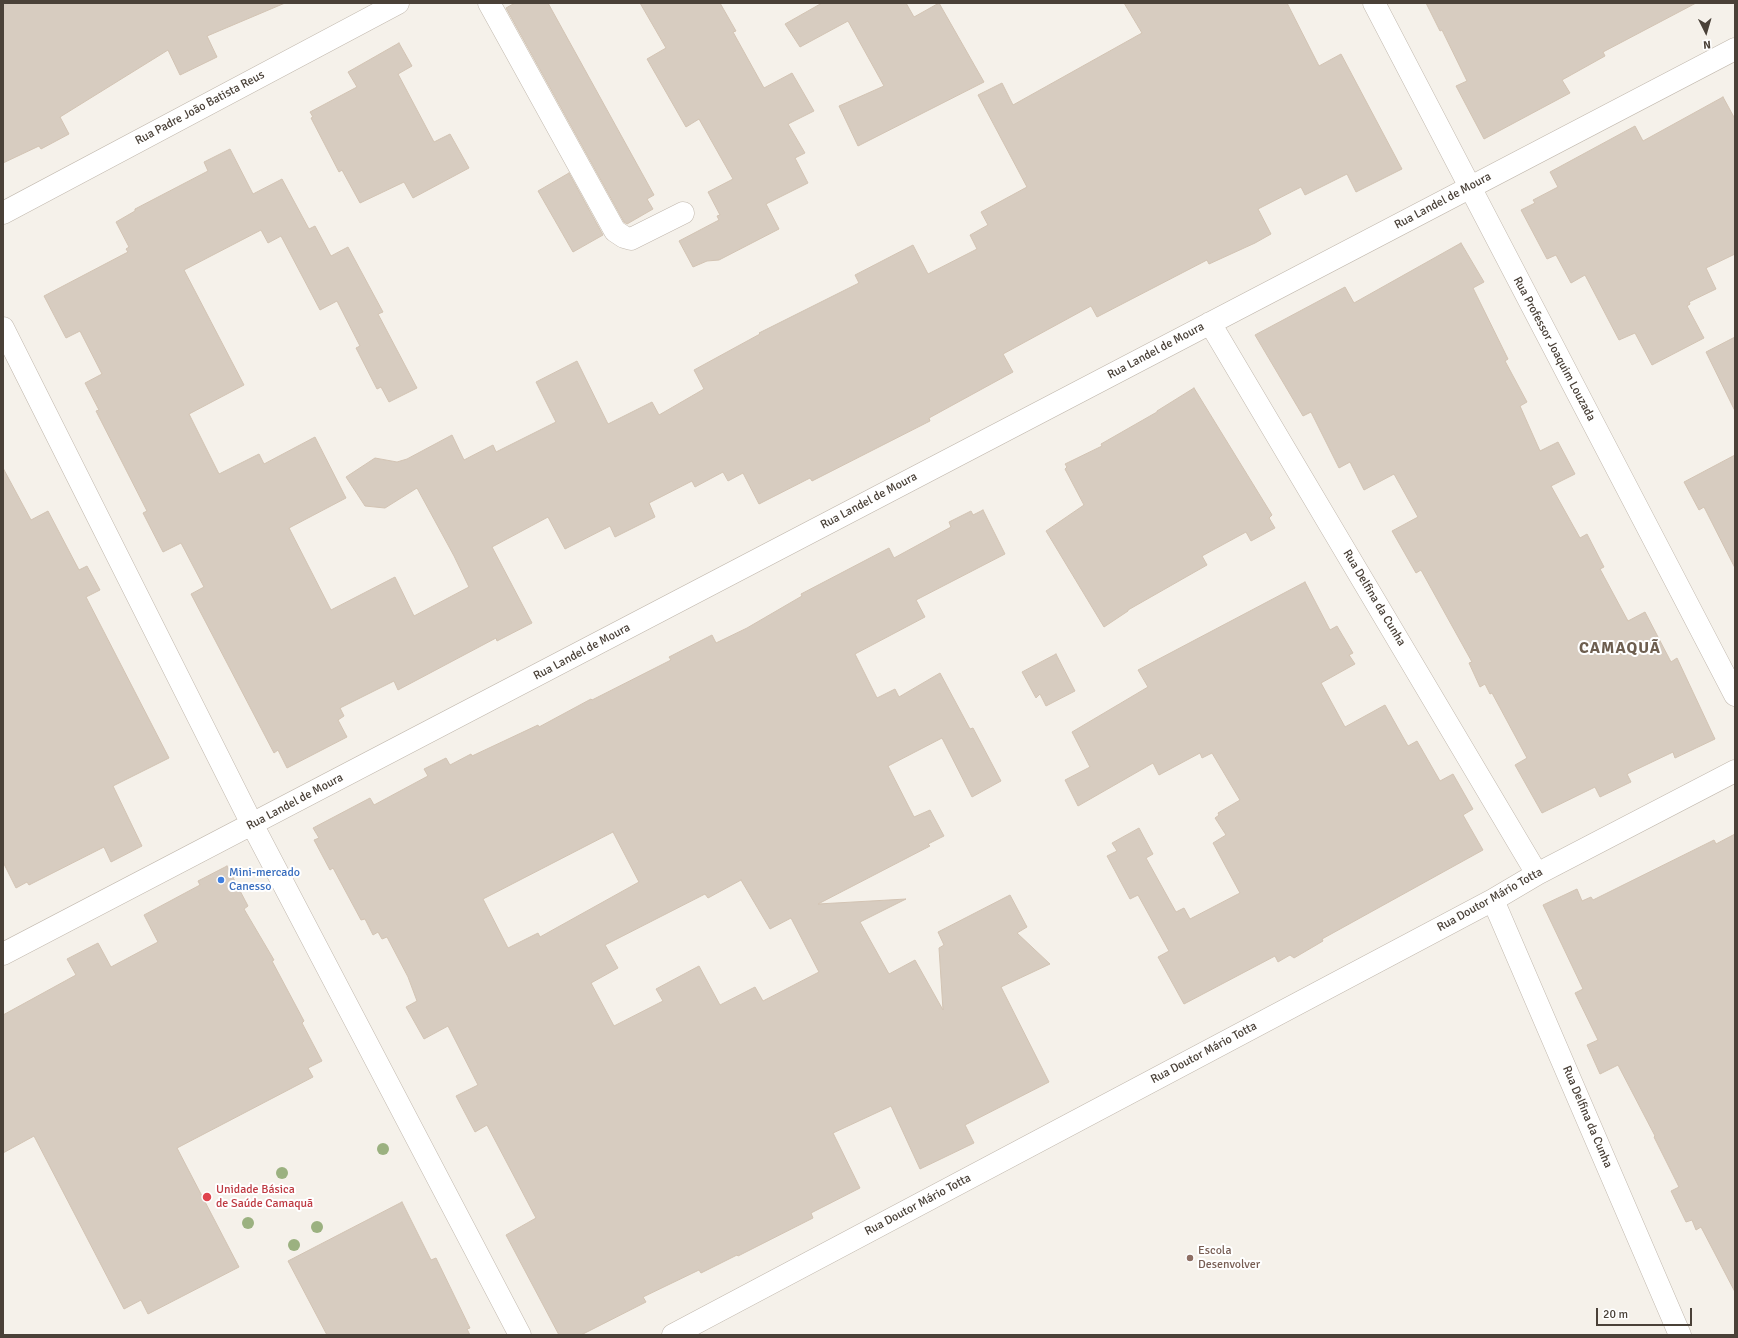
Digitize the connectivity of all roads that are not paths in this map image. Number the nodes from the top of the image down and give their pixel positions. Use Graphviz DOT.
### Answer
graph roads {
  1 [pos="398,3"];
  2 [pos="489,3"];
  3 [pos="1374,3"];
  4 [pos="1735,49"];
  5 [pos="1469,187"];
  6 [pos="3,213"];
  7 [pos="683,213"];
  8 [pos="1210,323"];
  9 [pos="3,328"];
  10 [pos="1735,695"];
  11 [pos="1735,771"];
  12 [pos="252,824"];
  13 [pos="1537,874"];
  14 [pos="1493,900"];
  15 [pos="3,954"];
  16 [pos="520,1335"];
  17 [pos="672,1335"];
  18 [pos="1680,1335"];
  1 -- 6 [label="street, Rua Padre João Batista Reus"];
  2 -- 7 [label="street"];
  3 -- 5 [label="street, Rua Professor Joaquim Louzada"];
  4 -- 5 [label="street, Rua Landel de Moura"];
  5 -- 8 [label="street, Rua Landel de Moura"];
  5 -- 10 [label="street, Rua Professor Joaquim Louzada"];
  8 -- 12 [label="street, Rua Landel de Moura"];
  8 -- 13 [label="street, Rua Delfina da Cunha"];
  9 -- 12 [label="street"];
  11 -- 13 [label="street, Rua Doutor Mário Totta"];
  12 -- 15 [label="street, Rua Landel de Moura"];
  12 -- 16 [label="street"];
  13 -- 14 [label="street, Rua Doutor Mário Totta"];
  14 -- 17 [label="street, Rua Doutor Mário Totta"];
  14 -- 18 [label="street, Rua Delfina da Cunha"];
}
